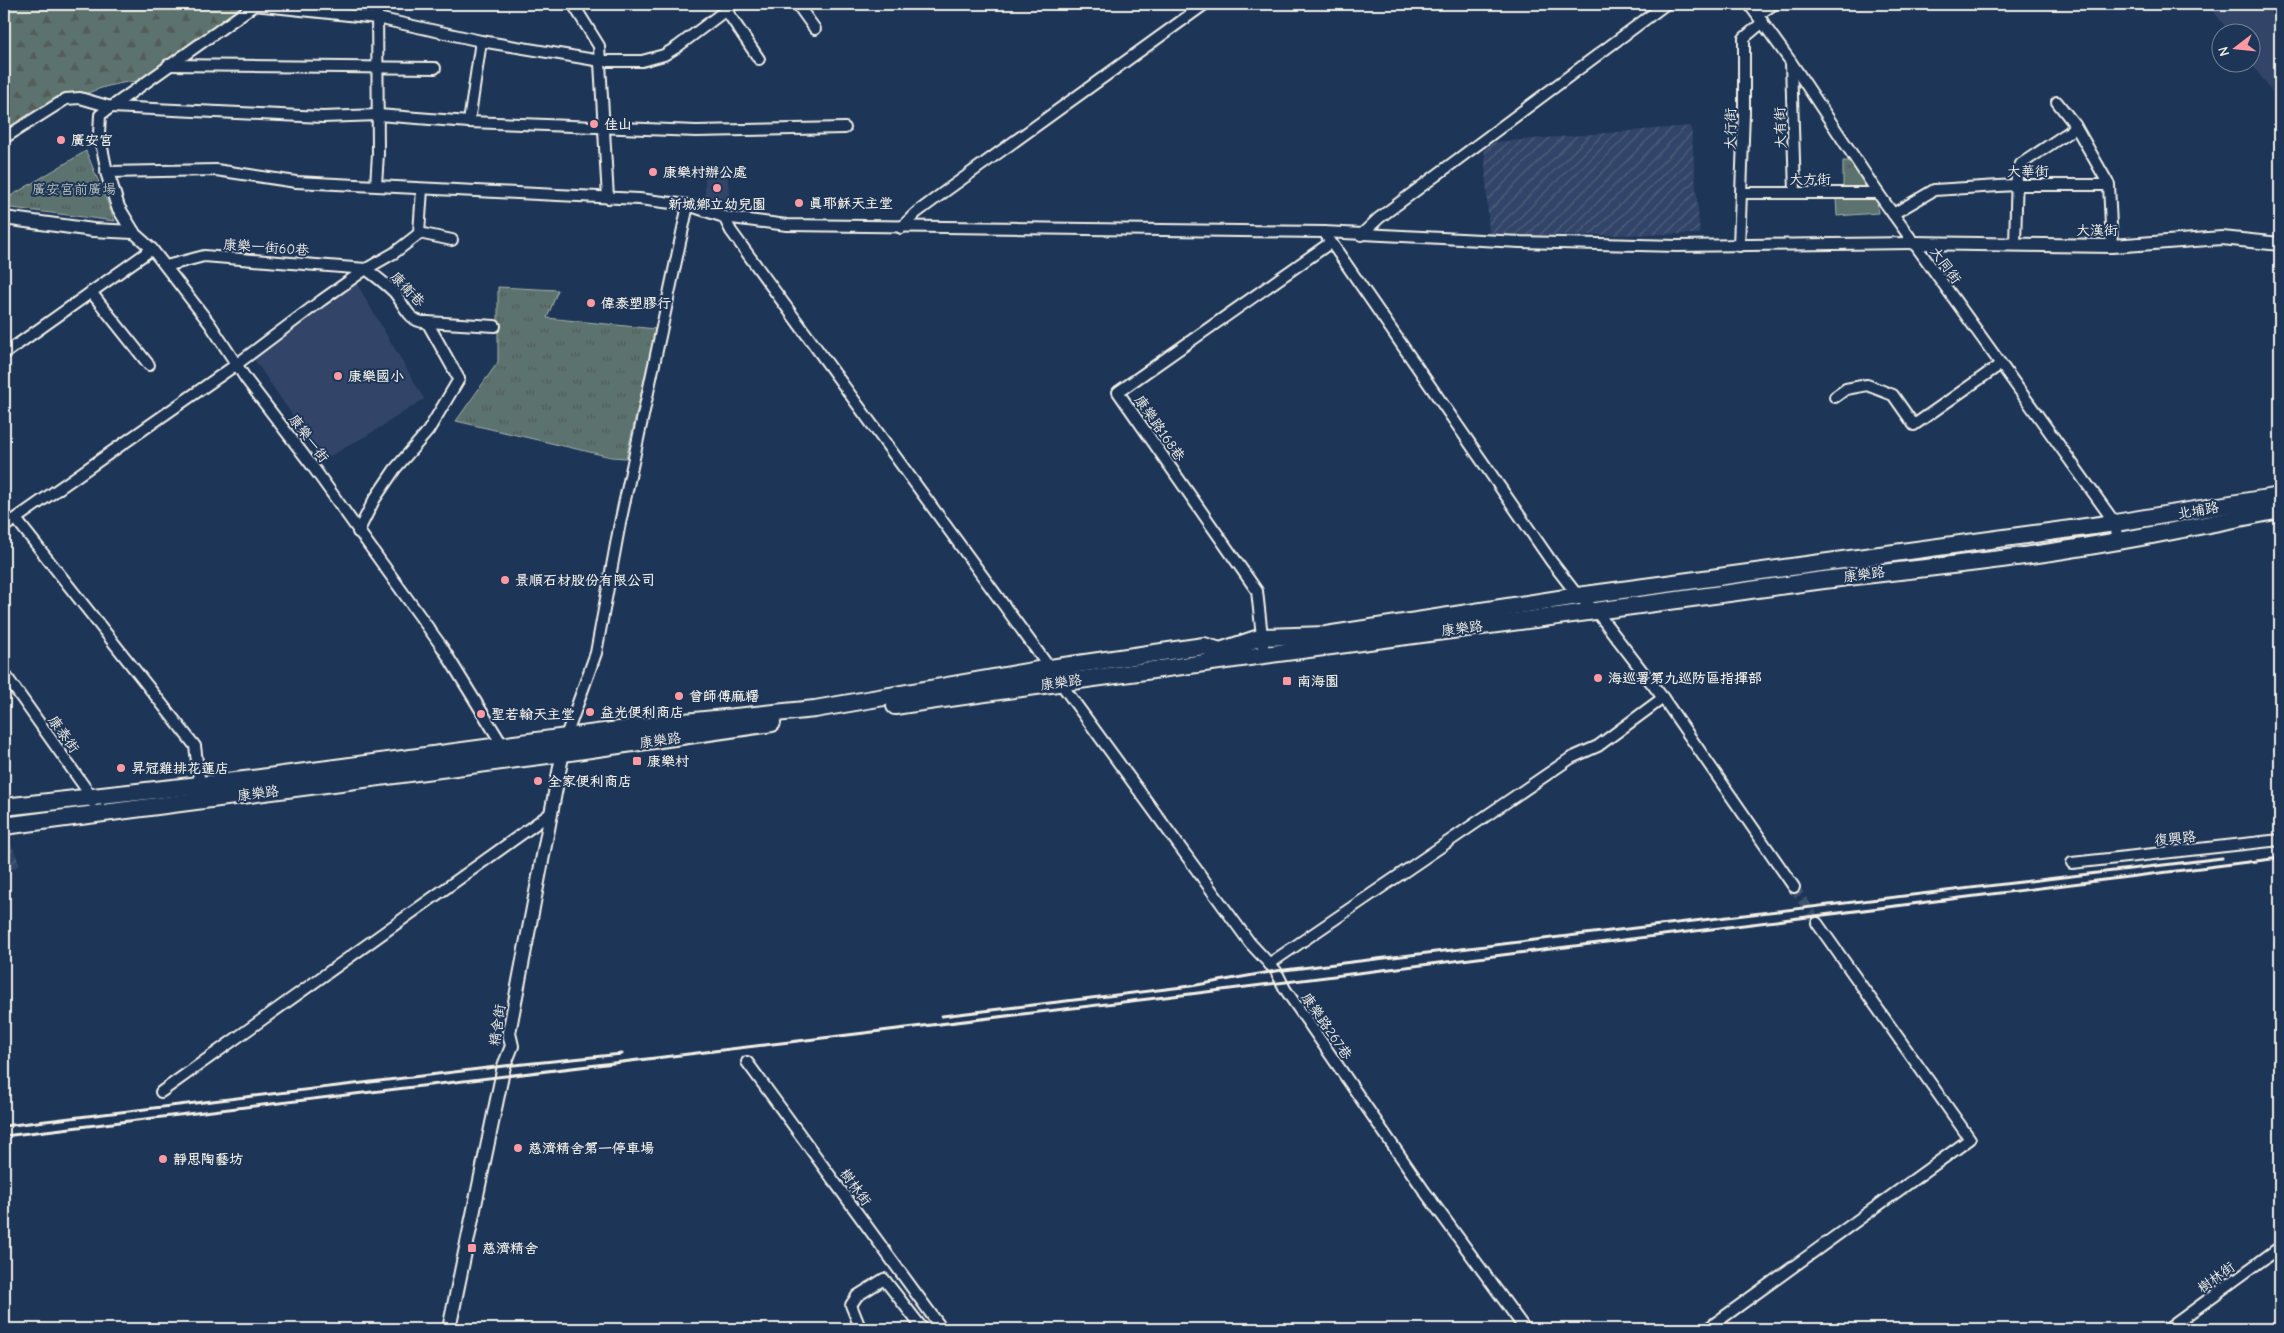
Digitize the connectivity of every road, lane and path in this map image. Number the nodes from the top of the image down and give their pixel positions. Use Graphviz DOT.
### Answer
graph roads {
  1 [pos="255,4"];
  2 [pos="377,4"];
  3 [pos="573,4"];
  4 [pos="797,4"];
  5 [pos="1205,4"];
  6 [pos="1666,4"];
  7 [pos="1749,4"];
  8 [pos="1774,4"];
  9 [pos="730,7"];
  10 [pos="377,18"];
  11 [pos="1761,19"];
  12 [pos="815,29"];
  13 [pos="481,41"];
  14 [pos="759,59"];
  15 [pos="601,60"];
  16 [pos="1791,62"];
  17 [pos="168,65"];
  18 [pos="377,66"];
  19 [pos="436,68"];
  20 [pos="2057,102"];
  21 [pos="111,107"];
  22 [pos="378,115"];
  23 [pos="469,122"];
  24 [pos="2075,125"];
  25 [pos="604,127"];
  26 [pos="845,128"];
  27 [pos="4,138"];
  28 [pos="106,172"];
  29 [pos="376,185"];
  30 [pos="2015,185"];
  31 [pos="2109,185"];
  32 [pos="422,189"];
  33 [pos="1795,192"];
  34 [pos="1742,193"];
  35 [pos="1878,193"];
  36 [pos="608,198"];
  37 [pos="688,205"];
  38 [pos="1893,214"];
  39 [pos="724,217"];
  40 [pos="4,218"];
  41 [pos="901,228"];
  42 [pos="133,232"];
  43 [pos="419,232"];
  44 [pos="1324,232"];
  45 [pos="1361,235"];
  46 [pos="452,240"];
  47 [pos="1913,242"];
  48 [pos="1330,243"];
  49 [pos="2015,244"];
  50 [pos="2280,244"];
  51 [pos="1739,246"];
  52 [pos="2112,246"];
  53 [pos="152,248"];
  54 [pos="166,266"];
  55 [pos="366,269"];
  56 [pos="91,292"];
  57 [pos="427,322"];
  58 [pos="495,326"];
  59 [pos="4,354"];
  60 [pos="237,364"];
  61 [pos="2001,364"];
  62 [pos="149,365"];
  63 [pos="1835,396"];
  64 [pos="2280,496"];
  65 [pos="2280,510"];
  66 [pos="16,519"];
  67 [pos="2115,524"];
  68 [pos="4,527"];
  69 [pos="358,532"];
  70 [pos="2118,542"];
  71 [pos="1887,553"];
  72 [pos="1890,571"];
  73 [pos="1578,596"];
  74 [pos="1596,611"];
  75 [pos="1262,637"];
  76 [pos="1264,654"];
  77 [pos="1050,668"];
  78 [pos="4,673"];
  79 [pos="1059,682"];
  80 [pos="1663,698"];
  81 [pos="566,736"];
  82 [pos="503,753"];
  83 [pos="563,754"];
  84 [pos="200,785"];
  85 [pos="91,796"];
  86 [pos="4,807"];
  87 [pos="550,813"];
  88 [pos="93,814"];
  89 [pos="4,826"];
  90 [pos="2280,840"];
  91 [pos="2072,863"];
  92 [pos="1794,887"];
  93 [pos="1818,923"];
  94 [pos="1269,964"];
  95 [pos="746,1062"];
  96 [pos="161,1092"];
  97 [pos="2280,1247"];
  98 [pos="449,1329"];
  99 [pos="857,1329"];
  100 [pos="923,1329"];
  101 [pos="942,1329"];
  102 [pos="1525,1329"];
  103 [pos="1707,1329"];
  104 [pos="2168,1329"];
  1 -- 10 [label="street"];
  1 -- 17 [label="street"];
  2 -- 10 [label="street"];
  3 -- 15 [label="street"];
  4 -- 12 [label="street"];
  5 -- 41 [label="street"];
  6 -- 45 [label="street"];
  7 -- 11 [label="street, 大同街"];
  8 -- 11 [label="street"];
  9 -- 14 [label="street"];
  9 -- 15 [label="street"];
  10 -- 13 [label="street"];
  10 -- 18 [label="street"];
  11 -- 16 [label="street, 大同街"];
  11 -- 34 [label="street, 大行街"];
  13 -- 15 [label="street"];
  13 -- 23 [label="street"];
  15 -- 25 [label="street"];
  16 -- 33 [label="street, 大有街"];
  16 -- 35 [label="street, 大同街"];
  17 -- 18 [label="street"];
  17 -- 21 [label="street"];
  18 -- 19 [label="street"];
  18 -- 22 [label="street"];
  20 -- 24 [label="street"];
  21 -- 22 [label="street"];
  21 -- 27 [label="street"];
  21 -- 28 [label="street, 康樂一街"];
  22 -- 23 [label="street"];
  22 -- 29 [label="street"];
  23 -- 25 [label="street"];
  24 -- 30 [label="street"];
  24 -- 31 [label="street"];
  25 -- 26 [label="street"];
  25 -- 36 [label="street"];
  28 -- 29 [label="street"];
  28 -- 42 [label="street, 康樂一街"];
  29 -- 32 [label="street"];
  30 -- 31 [label="street, 大華街"];
  30 -- 38 [label="street, 大華街"];
  30 -- 49 [label="street"];
  31 -- 52 [label="street"];
  32 -- 36 [label="street"];
  32 -- 43 [label="street"];
  33 -- 34 [label="street, 大方街"];
  33 -- 35 [label="street, 大方街"];
  34 -- 51 [label="street, 大行街"];
  35 -- 38 [label="street, 大同街"];
  36 -- 37 [label="street"];
  37 -- 39 [label="street"];
  37 -- 81 [label="street"];
  38 -- 47 [label="street, 大同街"];
  39 -- 41 [label="street"];
  39 -- 77 [label="street, 康樂路267巷"];
  40 -- 42 [label="street"];
  41 -- 44 [label="street"];
  42 -- 53 [label="street, 康樂一街"];
  43 -- 46 [label="street"];
  43 -- 55 [label="street"];
  44 -- 45 [label="street"];
  44 -- 48 [label="street"];
  45 -- 51 [label="street"];
  47 -- 49 [label="street, 大漢街"];
  47 -- 51 [label="street"];
  47 -- 61 [label="street, 大同街"];
  48 -- 73 [label="street"];
  48 -- 75 [label="street, 康樂路168巷"];
  49 -- 52 [label="street, 大漢街"];
  50 -- 52 [label="street, 大漢街"];
  53 -- 54 [label="street, 康樂一街"];
  53 -- 56 [label="street"];
  54 -- 55 [label="street, 康樂一街60巷"];
  54 -- 60 [label="street, 康樂一街"];
  55 -- 57 [label="street, 康衛巷"];
  55 -- 60 [label="street"];
  56 -- 59 [label="street"];
  56 -- 62 [label="street"];
  57 -- 58 [label="street"];
  57 -- 69 [label="street, 康衛巷"];
  60 -- 66 [label="street"];
  60 -- 69 [label="street, 康樂一街"];
  61 -- 63 [label="street"];
  61 -- 67 [label="street, 大同街"];
  64 -- 67 [label="main road, 北埔路"];
  65 -- 70 [label="main road, 北埔路"];
  66 -- 68 [label="street"];
  66 -- 84 [label="street"];
  67 -- 70 [label="street, 大同街"];
  67 -- 71 [label="main road, 康樂路"];
  69 -- 82 [label="street, 康樂一街"];
  70 -- 72 [label="main road, 康樂路"];
  71 -- 72 [label="main road"];
  71 -- 73 [label="main road, 康樂路"];
  72 -- 74 [label="main road, 康樂路"];
  73 -- 74 [label="street"];
  73 -- 75 [label="main road, 康樂路"];
  74 -- 76 [label="main road, 康樂路"];
  74 -- 80 [label="street"];
  75 -- 76 [label="street, 康樂路168巷"];
  75 -- 77 [label="main road, 康樂路"];
  76 -- 79 [label="main road, 康樂路"];
  77 -- 79 [label="street, 康樂路267巷"];
  77 -- 81 [label="main road, 康樂路"];
  78 -- 85 [label="street, 康泰街"];
  79 -- 83 [label="main road, 康樂路"];
  79 -- 94 [label="street, 康樂路267巷"];
  80 -- 92 [label="street"];
  80 -- 94 [label="street"];
  81 -- 82 [label="main road, 康樂路"];
  81 -- 83 [label="street, 精舍街"];
  82 -- 83 [label="main road, 康樂路"];
  82 -- 84 [label="main road, 康樂路"];
  82 -- 88 [label="main road, 康樂路"];
  83 -- 87 [label="street, 精舍街"];
  84 -- 85 [label="main road, 康樂路"];
  85 -- 86 [label="main road, 康樂路"];
  85 -- 88 [label="street, 康泰街"];
  87 -- 96 [label="street"];
  87 -- 98 [label="street, 精舍街"];
  88 -- 89 [label="main road, 康樂路"];
  90 -- 91 [label="street, 復興路"];
  93 -- 103 [label="street"];
  94 -- 102 [label="street, 康樂路267巷"];
  95 -- 101 [label="street, 樹林街"];
  97 -- 104 [label="street, 樹林街"];
  99 -- 100 [label="street"];
}
